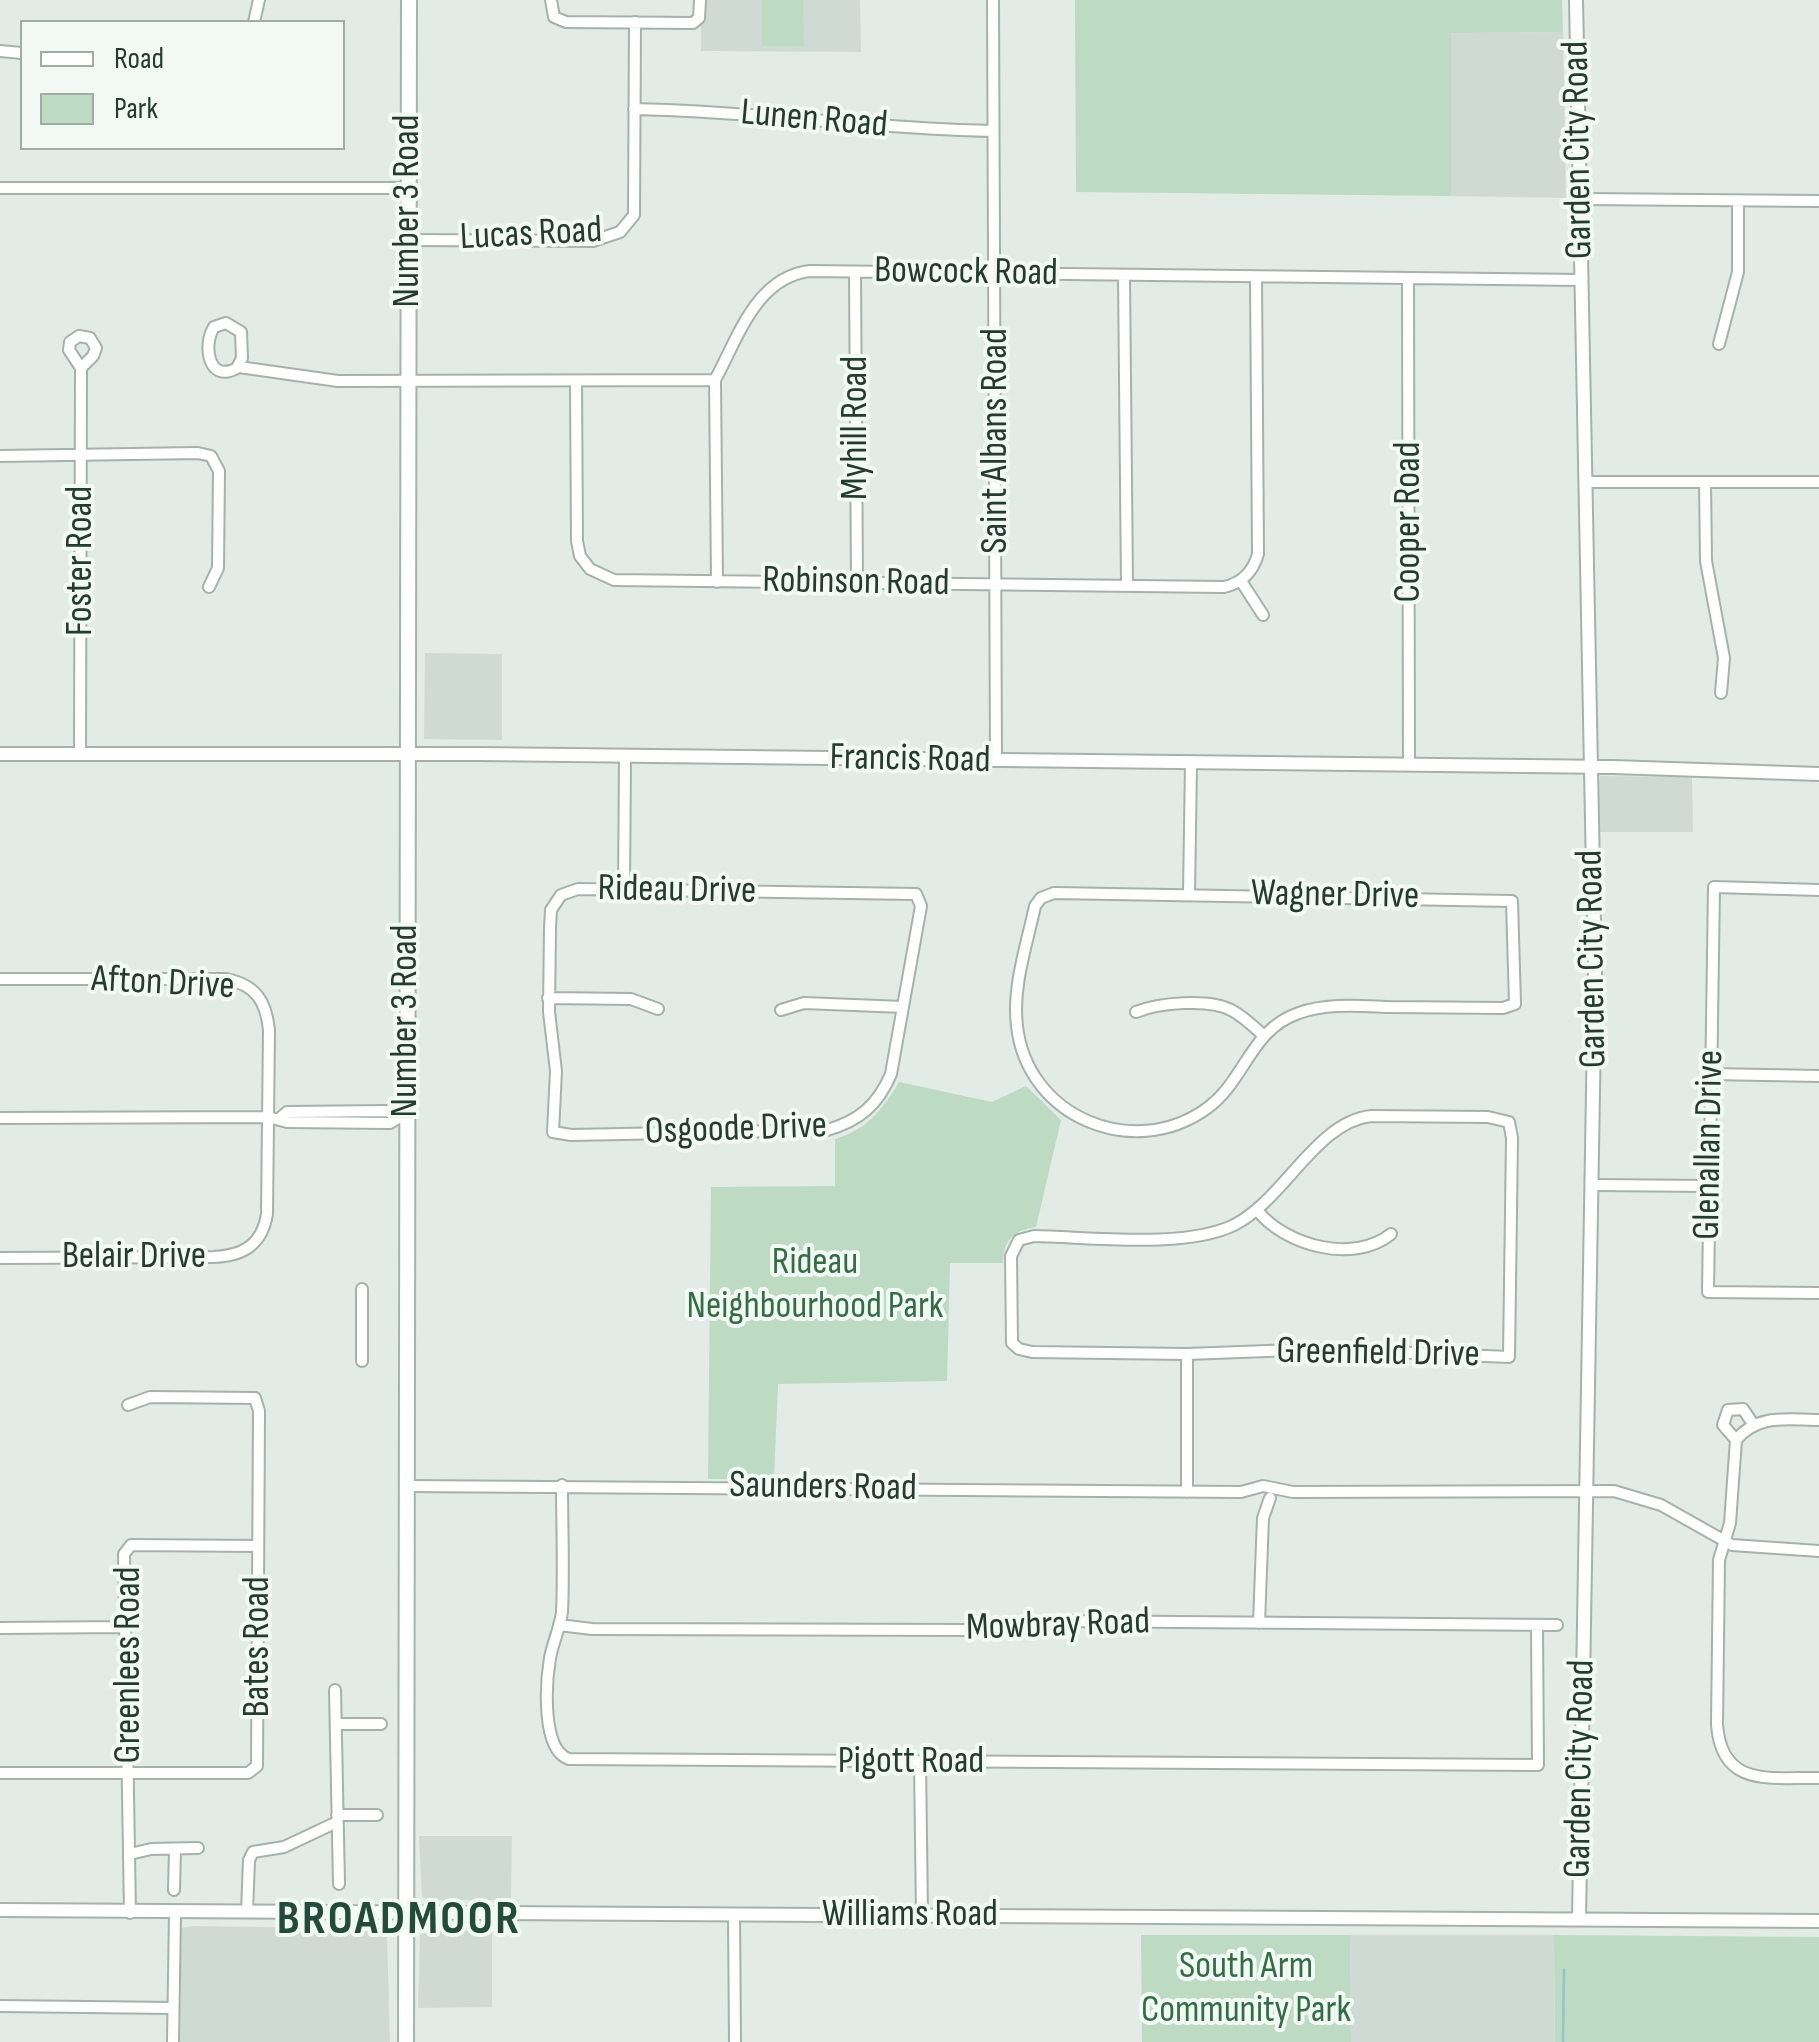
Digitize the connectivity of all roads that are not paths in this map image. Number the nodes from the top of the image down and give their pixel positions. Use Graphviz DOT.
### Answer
graph roads {
  1 [pos="409,0"];
  2 [pos="551,0"];
  3 [pos="700,0"];
  4 [pos="993,0"];
  5 [pos="1576,0"];
  6 [pos="634,22"];
  7 [pos="634,109"];
  8 [pos="994,131"];
  9 [pos="0,188"];
  10 [pos="408,188"];
  11 [pos="1580,199"];
  12 [pos="1819,201"];
  13 [pos="1738,202"];
  14 [pos="408,240"];
  15 [pos="855,272"];
  16 [pos="995,273"];
  17 [pos="1124,275"];
  18 [pos="1256,277"];
  19 [pos="1408,279"];
  20 [pos="1581,280"];
  21 [pos="1719,344"];
  22 [pos="239,367"];
  23 [pos="81,368"];
  24 [pos="408,380"];
  25 [pos="715,380"];
  26 [pos="576,382"];
  27 [pos="81,455"];
  28 [pos="0,456"];
  29 [pos="1585,482"];
  30 [pos="1706,482"];
  31 [pos="1819,482"];
  32 [pos="1245,577"];
  33 [pos="717,582"];
  34 [pos="856,584"];
  35 [pos="997,584"];
  36 [pos="209,586"];
  37 [pos="1127,586"];
  38 [pos="1264,615"];
  39 [pos="1721,692"];
  40 [pos="407,753"];
  41 [pos="0,754"];
  42 [pos="80,754"];
  43 [pos="625,757"];
  44 [pos="996,761"];
  45 [pos="1191,763"];
  46 [pos="1409,764"];
  47 [pos="1590,766"];
  48 [pos="1819,774"];
  49 [pos="624,889"];
  50 [pos="1819,890"];
  51 [pos="916,894"];
  52 [pos="1189,894"];
  53 [pos="0,979"];
  54 [pos="548,998"];
  55 [pos="904,1007"];
  56 [pos="658,1009"];
  57 [pos="781,1010"];
  58 [pos="1136,1012"];
  59 [pos="1262,1035"];
  60 [pos="1711,1074"];
  61 [pos="1819,1076"];
  62 [pos="0,1118"];
  63 [pos="274,1118"];
  64 [pos="402,1118"];
  65 [pos="553,1132"];
  66 [pos="1594,1185"];
  67 [pos="1710,1186"];
  68 [pos="1257,1210"];
  69 [pos="1391,1234"];
  70 [pos="0,1258"];
  71 [pos="362,1289"];
  72 [pos="1819,1293"];
  73 [pos="1187,1354"];
  74 [pos="362,1361"];
  75 [pos="128,1405"];
  76 [pos="1819,1420"];
  77 [pos="1753,1424"];
  78 [pos="1736,1440"];
  79 [pos="562,1485"];
  80 [pos="406,1486"];
  81 [pos="1586,1491"];
  82 [pos="1187,1492"];
  83 [pos="1263,1495"];
  84 [pos="1723,1542"];
  85 [pos="258,1546"];
  86 [pos="1819,1551"];
  87 [pos="1259,1623"];
  88 [pos="560,1626"];
  89 [pos="1538,1626"];
  90 [pos="1557,1626"];
  91 [pos="124,1627"];
  92 [pos="0,1628"];
  93 [pos="335,1690"];
  94 [pos="336,1724"];
  95 [pos="381,1724"];
  96 [pos="920,1762"];
  97 [pos="1538,1764"];
  98 [pos="0,1773"];
  99 [pos="128,1774"];
  100 [pos="1819,1778"];
  101 [pos="377,1815"];
  102 [pos="337,1819"];
  103 [pos="198,1848"];
  104 [pos="174,1849"];
  105 [pos="130,1854"];
  106 [pos="339,1884"];
  107 [pos="174,1890"];
  108 [pos="0,1910"];
  109 [pos="247,1912"];
  110 [pos="130,1913"];
  111 [pos="175,1913"];
  112 [pos="405,1913"];
  113 [pos="734,1914"];
  114 [pos="922,1914"];
  115 [pos="1579,1919"];
  116 [pos="1819,1922"];
  117 [pos="0,2006"];
  118 [pos="172,2008"];
  119 [pos="173,2042"];
  120 [pos="406,2042"];
  121 [pos="735,2042"];
  1 -- 10 [label="main road, Number 3 Road"];
  2 -- 6 [label="street"];
  3 -- 6 [label="street"];
  4 -- 8 [label="street, Saint Albans Road"];
  5 -- 11 [label="street, Garden City Road"];
  6 -- 7 [label="street, Lucas Road"];
  7 -- 8 [label="street, Lunen Road"];
  7 -- 14 [label="street, Lucas Road"];
  8 -- 16 [label="street, Saint Albans Road"];
  9 -- 10 [label="street"];
  10 -- 14 [label="main road, Number 3 Road"];
  11 -- 13 [label="street"];
  11 -- 20 [label="street, Garden City Road"];
  12 -- 13 [label="street"];
  13 -- 21 [label="street"];
  14 -- 24 [label="main road, Number 3 Road"];
  15 -- 16 [label="street, Bowcock Road"];
  15 -- 25 [label="street, Bowcock Road"];
  15 -- 34 [label="street, Myhill Road"];
  16 -- 17 [label="street, Bowcock Road"];
  16 -- 35 [label="street, Saint Albans Road"];
  17 -- 18 [label="street, Bowcock Road"];
  17 -- 37 [label="street"];
  18 -- 19 [label="street, Bowcock Road"];
  18 -- 32 [label="street"];
  19 -- 20 [label="street, Bowcock Road"];
  19 -- 46 [label="street, Cooper Road"];
  20 -- 29 [label="street, Garden City Road"];
  22 -- 22 [label="street"];
  22 -- 24 [label="street"];
  23 -- 27 [label="street, Foster Road"];
  24 -- 26 [label="street"];
  24 -- 40 [label="main road, Number 3 Road"];
  25 -- 26 [label="street"];
  25 -- 33 [label="street"];
  26 -- 33 [label="street, Robinson Road"];
  27 -- 28 [label="street"];
  27 -- 36 [label="street"];
  27 -- 42 [label="street, Foster Road"];
  29 -- 30 [label="street"];
  29 -- 47 [label="street, Garden City Road"];
  30 -- 31 [label="street"];
  30 -- 39 [label="street"];
  32 -- 37 [label="street, Robinson Road"];
  32 -- 38 [label="street"];
  33 -- 34 [label="street, Robinson Road"];
  34 -- 35 [label="street, Robinson Road"];
  35 -- 37 [label="street, Robinson Road"];
  35 -- 44 [label="street, Saint Albans Road"];
  40 -- 42 [label="street, Francis Road"];
  40 -- 43 [label="street, Francis Road"];
  40 -- 64 [label="main road, Number 3 Road"];
  41 -- 42 [label="street, Francis Road"];
  43 -- 44 [label="street, Francis Road"];
  43 -- 49 [label="street"];
  44 -- 45 [label="street, Francis Road"];
  45 -- 46 [label="street, Francis Road"];
  45 -- 52 [label="street"];
  46 -- 47 [label="street, Francis Road"];
  47 -- 48 [label="street, Francis Road"];
  47 -- 66 [label="street, Garden City Road"];
  49 -- 51 [label="street, Rideau Drive"];
  49 -- 54 [label="street, Rideau Drive"];
  50 -- 60 [label="street, Glenallan Drive"];
  51 -- 55 [label="street, Osgoode Drive"];
  52 -- 59 [label="street, Wagner Drive"];
  52 -- 59 [label="street, Wagner Drive"];
  53 -- 63 [label="street, Afton Drive"];
  54 -- 56 [label="street"];
  54 -- 65 [label="street, Rideau Drive"];
  55 -- 57 [label="street"];
  55 -- 65 [label="street, Osgoode Drive"];
  58 -- 59 [label="street"];
  60 -- 61 [label="street"];
  60 -- 67 [label="street, Glenallan Drive"];
  62 -- 63 [label="street"];
  63 -- 64 [label="street"];
  63 -- 70 [label="street, Belair Drive"];
  64 -- 80 [label="main road, Number 3 Road"];
  66 -- 67 [label="street"];
  66 -- 81 [label="street, Garden City Road"];
  67 -- 72 [label="street, Glenallan Drive"];
  68 -- 69 [label="street"];
  68 -- 73 [label="street, Greenfield Drive"];
  68 -- 73 [label="street, Greenfield Drive"];
  71 -- 74 [label="street"];
  73 -- 82 [label="street"];
  75 -- 85 [label="street, Bates Road"];
  76 -- 77 [label="street"];
  77 -- 78 [label="street"];
  77 -- 78 [label="street"];
  78 -- 84 [label="street"];
  79 -- 80 [label="street, Saunders Road"];
  79 -- 82 [label="street, Saunders Road"];
  79 -- 88 [label="street, Pigott Road"];
  80 -- 112 [label="main road, Number 3 Road"];
  81 -- 83 [label="street, Saunders Road"];
  81 -- 84 [label="street, Saunders Road"];
  81 -- 115 [label="street, Garden City Road"];
  82 -- 83 [label="street, Saunders Road"];
  83 -- 87 [label="street"];
  84 -- 86 [label="street, Saunders Road"];
  84 -- 100 [label="street"];
  85 -- 91 [label="street, Greenlees Road"];
  85 -- 99 [label="street, Bates Road"];
  87 -- 88 [label="street, Mowbray Road"];
  87 -- 89 [label="street, Mowbray Road"];
  88 -- 96 [label="street, Pigott Road"];
  89 -- 90 [label="street, Mowbray Road"];
  89 -- 97 [label="street, Garden City Road"];
  91 -- 92 [label="street"];
  91 -- 99 [label="street, Greenlees Road"];
  93 -- 94 [label="street"];
  94 -- 95 [label="street"];
  94 -- 102 [label="street"];
  96 -- 97 [label="street, Pigott Road"];
  96 -- 114 [label="street"];
  98 -- 99 [label="street, Bates Road"];
  99 -- 105 [label="street, Greenlees Road"];
  101 -- 102 [label="street"];
  102 -- 106 [label="street"];
  102 -- 109 [label="street"];
  103 -- 104 [label="street"];
  104 -- 105 [label="street"];
  104 -- 107 [label="street"];
  105 -- 110 [label="street, Greenlees Road"];
  108 -- 110 [label="street, Williams Road"];
  109 -- 111 [label="street, Williams Road"];
  109 -- 112 [label="street, Williams Road"];
  110 -- 111 [label="street, Williams Road"];
  111 -- 118 [label="street"];
  112 -- 113 [label="street, Williams Road"];
  112 -- 120 [label="main road, Number 3 Road"];
  113 -- 114 [label="street, Williams Road"];
  113 -- 121 [label="street"];
  114 -- 115 [label="street, Williams Road"];
  115 -- 116 [label="street, Williams Road"];
  117 -- 118 [label="street"];
  118 -- 119 [label="street"];
}
